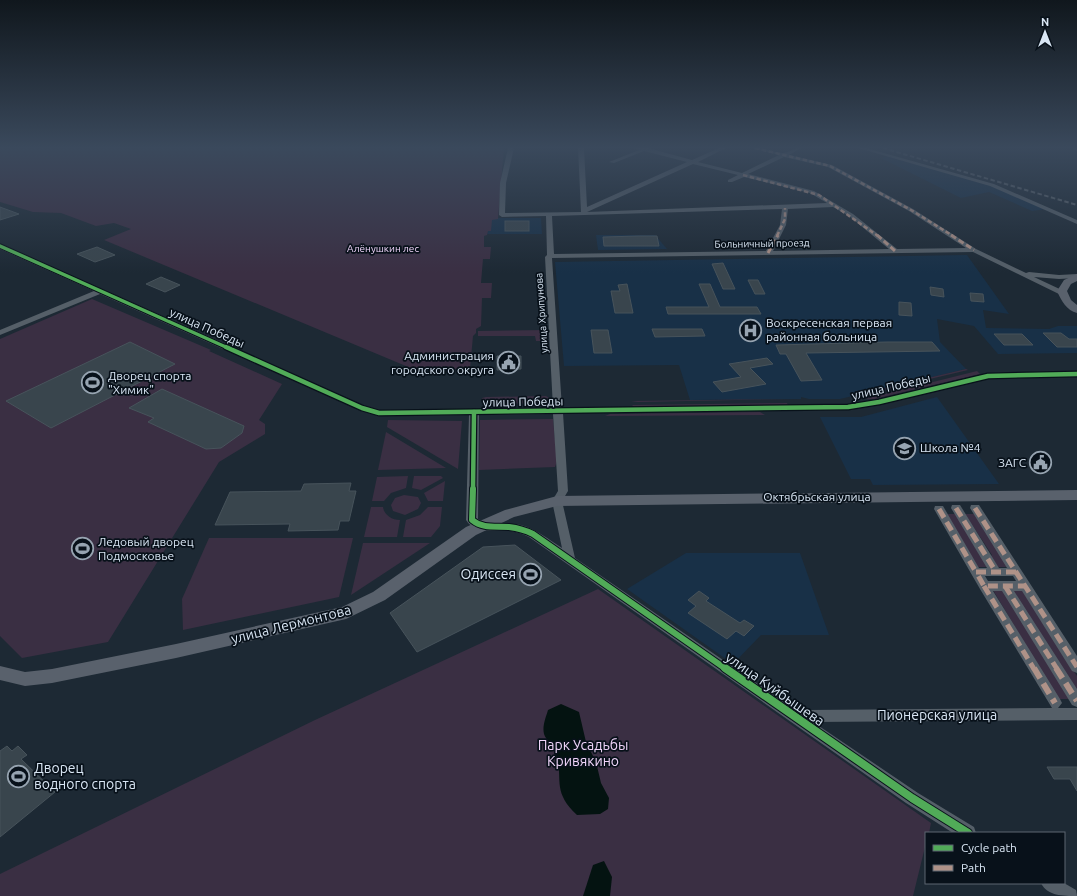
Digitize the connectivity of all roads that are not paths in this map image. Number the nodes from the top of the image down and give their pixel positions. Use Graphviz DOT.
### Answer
graph roads {
  1 [pos="503,190"];
  2 [pos="583,190"];
  3 [pos="631,190"];
  4 [pos="803,190"];
  5 [pos="874,190"];
  6 [pos="1003,190"];
  7 [pos="833,206"];
  8 [pos="785,208"];
  9 [pos="584,212"];
  10 [pos="549,214"];
  11 [pos="1077,222"];
  12 [pos="0,246"];
  13 [pos="974,250"];
  14 [pos="895,251"];
  15 [pos="768,253"];
  16 [pos="551,256"];
  17 [pos="1020,272"];
  18 [pos="1077,277"];
  19 [pos="100,291"];
  20 [pos="1063,294"];
  21 [pos="1077,310"];
  22 [pos="0,333"];
  23 [pos="1077,374"];
  24 [pos="558,411"];
  25 [pos="474,412"];
  26 [pos="1077,494"];
  27 [pos="557,501"];
  28 [pos="956,508"];
  29 [pos="975,508"];
  30 [pos="939,509"];
  31 [pos="480,526"];
  32 [pos="570,560"];
  33 [pos="976,572"];
  34 [pos="996,572"];
  35 [pos="1016,572"];
  36 [pos="984,586"];
  37 [pos="1005,586"];
  38 [pos="1025,586"];
  39 [pos="1077,668"];
  40 [pos="0,673"];
  41 [pos="1077,701"];
  42 [pos="1055,703"];
  43 [pos="1077,714"];
  44 [pos="800,722"];
  45 [pos="966,832"];
  46 [pos="1051,884"];
  47 [pos="1070,896"];
  1 -- 10 [label="street"];
  2 -- 9 [label="street"];
  3 -- 9 [label="street"];
  4 -- 7 [label="street"];
  5 -- 13 [label="street"];
  6 -- 11 [label="street"];
  7 -- 8 [label="street"];
  7 -- 14 [label="street"];
  8 -- 9 [label="street"];
  8 -- 15 [label="street"];
  9 -- 10 [label="street"];
  10 -- 16 [label="street, улица Хрипунова"];
  12 -- 19 [label="street, улица Победы"];
  13 -- 14 [label="street, Больничный проезд"];
  13 -- 17 [label="street"];
  14 -- 15 [label="street, Больничный проезд"];
  15 -- 16 [label="street, Больничный проезд"];
  16 -- 24 [label="street, улица Хрипунова"];
  17 -- 18 [label="street"];
  17 -- 20 [label="street"];
  18 -- 20 [label="main road"];
  19 -- 22 [label="street"];
  19 -- 25 [label="street, улица Победы"];
  20 -- 21 [label="main road"];
  23 -- 24 [label="street, улица Победы"];
  24 -- 25 [label="street, улица Победы"];
  24 -- 27 [label="street"];
  25 -- 31 [label="street"];
  26 -- 27 [label="main road, Октябрьская улица"];
  27 -- 31 [label="main road, улица Лермонтова"];
  27 -- 32 [label="street"];
  28 -- 34 [label="street"];
  29 -- 35 [label="street"];
  30 -- 33 [label="street"];
  31 -- 32 [label="street, улица Куйбышева"];
  31 -- 40 [label="main road, улица Лермонтова"];
  32 -- 44 [label="street, улица Куйбышева"];
  33 -- 34 [label="street"];
  33 -- 36 [label="street"];
  34 -- 35 [label="street"];
  35 -- 38 [label="street"];
  36 -- 37 [label="street"];
  36 -- 42 [label="street"];
  37 -- 38 [label="street"];
  37 -- 41 [label="street"];
  38 -- 39 [label="street"];
  43 -- 44 [label="street, Пионерская улица"];
  44 -- 45 [label="street, улица Куйбышева"];
  46 -- 47 [label="street"];
}
